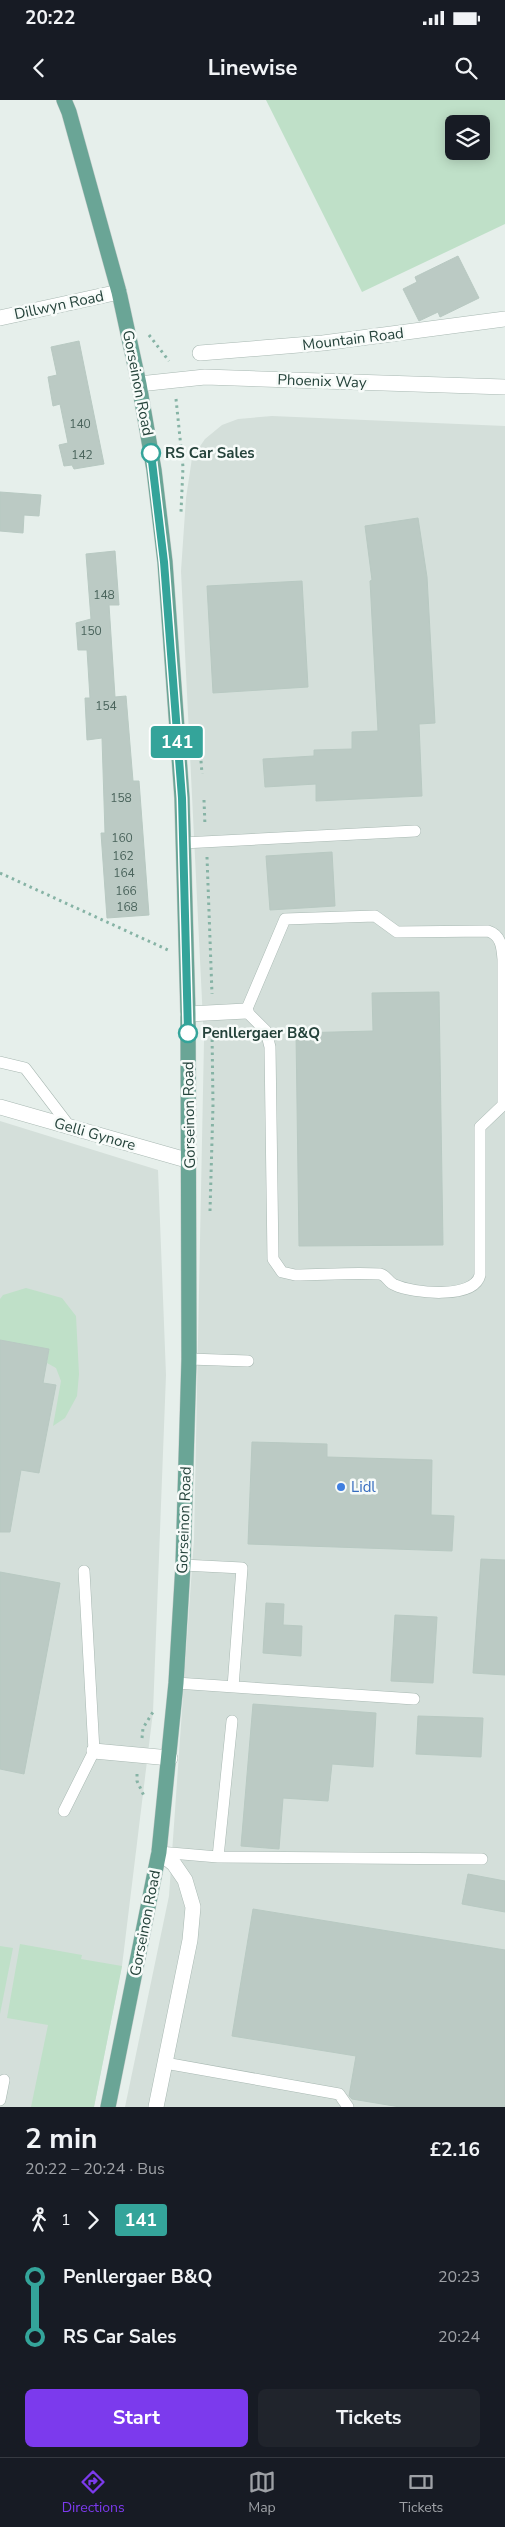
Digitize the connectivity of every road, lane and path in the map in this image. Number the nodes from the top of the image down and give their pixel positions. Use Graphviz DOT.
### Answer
graph roads {
  1 [pos="64,100"];
  2 [pos="119,292"];
  3 [pos="0,318"];
  4 [pos="505,319"];
  5 [pos="200,353"];
  6 [pos="139,384"];
  7 [pos="505,387"];
  8 [pos="415,832"];
  9 [pos="183,843"];
  10 [pos="0,873"];
  11 [pos="187,958"];
  12 [pos="246,1011"];
  13 [pos="188,1014"];
  14 [pos="0,1062"];
  15 [pos="0,1107"];
  16 [pos="70,1127"];
  17 [pos="190,1161"];
  18 [pos="189,1359"];
  19 [pos="248,1361"];
  20 [pos="183,1565"];
  21 [pos="84,1571"];
  22 [pos="176,1683"];
  23 [pos="234,1687"];
  24 [pos="414,1699"];
  25 [pos="232,1722"];
  26 [pos="94,1751"];
  27 [pos="170,1758"];
  28 [pos="64,1811"];
  29 [pos="160,1852"];
  30 [pos="218,1856"];
  31 [pos="482,1859"];
  32 [pos="165,2063"];
  33 [pos="4,2080"];
  34 [pos="0,2100"];
  35 [pos="108,2107"];
  36 [pos="156,2107"];
  37 [pos="348,2107"];
  1 -- 2 [label="main road, Gorseinon Road"];
  2 -- 3 [label="street, Dillwyn Road"];
  2 -- 6 [label="main road, Gorseinon Road"];
  4 -- 5 [label="street, Mountain Road"];
  6 -- 7 [label="street, Phoenix Way"];
  6 -- 9 [label="main road, Gorseinon Road"];
  8 -- 9 [label="lane"];
  9 -- 11 [label="main road, Gorseinon Road"];
  10 -- 11 [label="path"];
  11 -- 13 [label="main road, Gorseinon Road"];
  12 -- 12 [label="lane"];
  12 -- 13 [label="street"];
  13 -- 17 [label="main road, Gorseinon Road"];
  14 -- 16 [label="lane"];
  15 -- 16 [label="street, Gelli Gynore"];
  16 -- 17 [label="street, Gelli Gynore"];
  17 -- 18 [label="main road, Gorseinon Road"];
  18 -- 19 [label="lane"];
  18 -- 20 [label="main road, Gorseinon Road"];
  20 -- 22 [label="main road, Gorseinon Road"];
  20 -- 23 [label="lane"];
  21 -- 26 [label="lane"];
  22 -- 23 [label="lane"];
  22 -- 27 [label="main road, Gorseinon Road"];
  23 -- 24 [label="lane"];
  25 -- 30 [label="lane"];
  26 -- 27 [label="street"];
  26 -- 28 [label="lane"];
  27 -- 29 [label="main road, Gorseinon Road"];
  29 -- 30 [label="lane"];
  29 -- 32 [label="street"];
  29 -- 35 [label="main road, Gorseinon Road"];
  30 -- 31 [label="lane"];
  32 -- 36 [label="street"];
  32 -- 37 [label="lane"];
  33 -- 34 [label="lane"];
}
